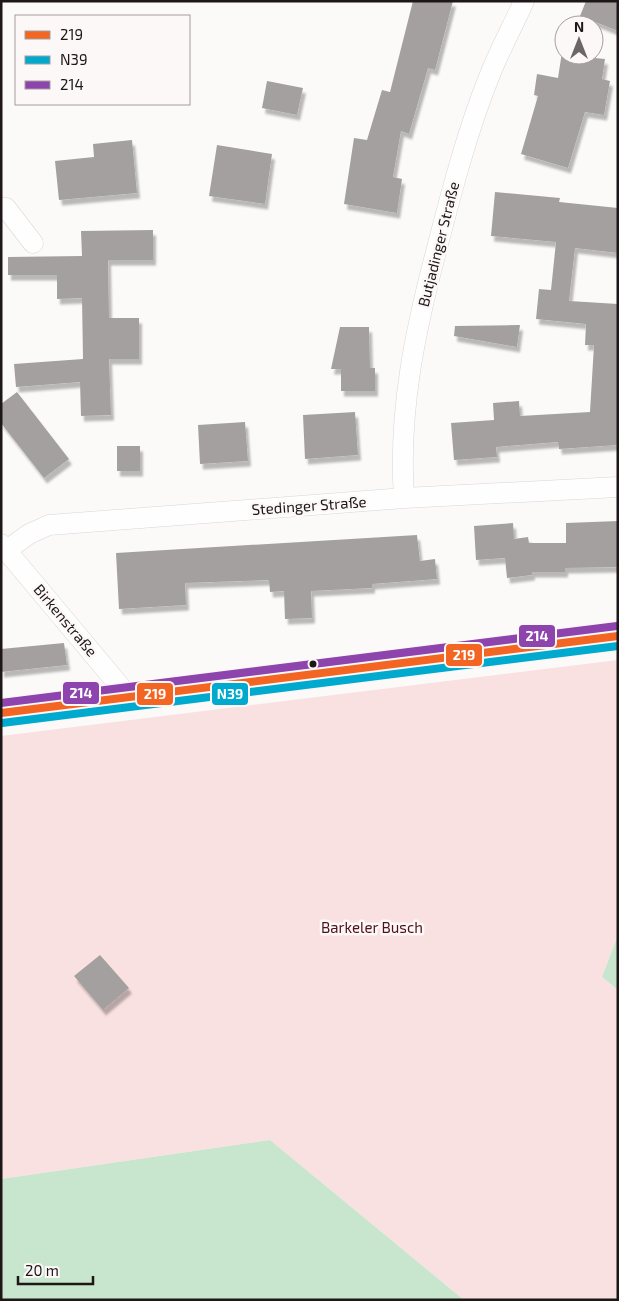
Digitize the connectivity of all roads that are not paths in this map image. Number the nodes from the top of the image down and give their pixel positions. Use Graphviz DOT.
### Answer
graph roads {
  1 [pos="524,1"];
  2 [pos="1,208"];
  3 [pos="33,243"];
  4 [pos="618,487"];
  5 [pos="404,498"];
  6 [pos="4,547"];
  7 [pos="618,636"];
  8 [pos="128,697"];
  9 [pos="1,713"];
  1 -- 5 [label="street, Butjadinger Straße"];
  2 -- 3 [label="street"];
  4 -- 5 [label="street, Stedinger Straße"];
  5 -- 6 [label="street, Stedinger Straße"];
  6 -- 8 [label="street, Birkenstraße"];
  7 -- 8 [label="street"];
  8 -- 9 [label="street"];
}
